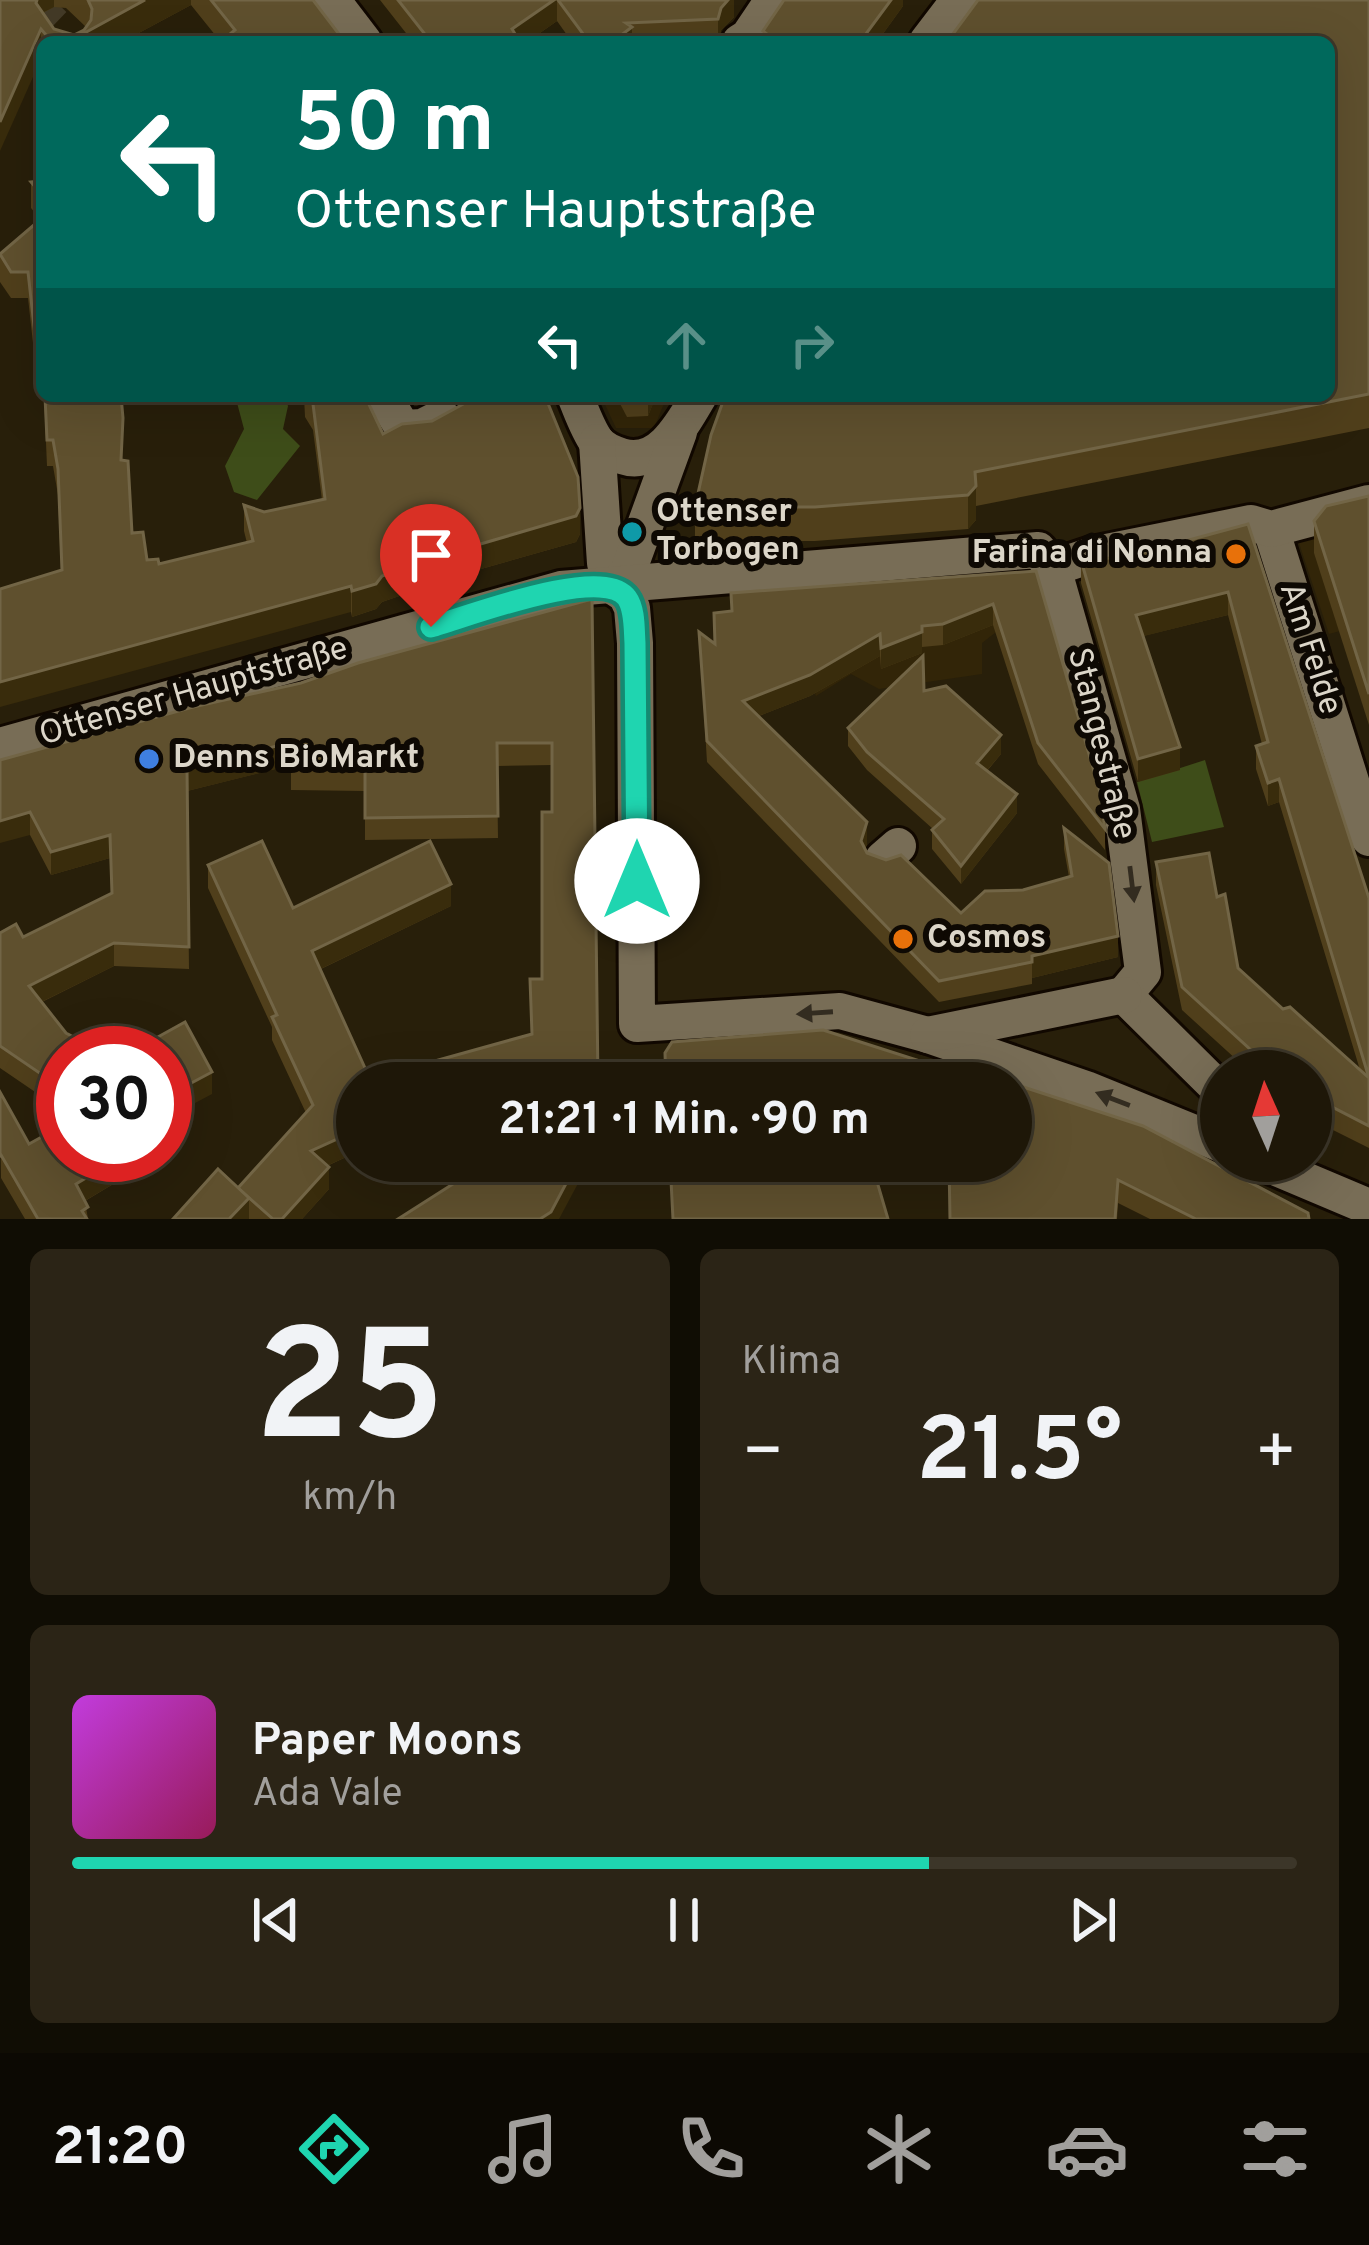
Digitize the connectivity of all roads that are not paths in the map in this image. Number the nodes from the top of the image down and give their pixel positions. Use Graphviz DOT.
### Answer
graph roads {
  1 [pos="332,0"];
  2 [pos="773,0"];
  3 [pos="952,2"];
  4 [pos="359,36"];
  5 [pos="749,36"];
  6 [pos="931,36"];
  7 [pos="387,402"];
  8 [pos="472,402"];
  9 [pos="578,402"];
  10 [pos="696,402"];
  11 [pos="680,429"];
  12 [pos="597,442"];
  13 [pos="1369,502"];
  14 [pos="1271,529"];
  15 [pos="1053,568"];
  16 [pos="614,587"];
  17 [pos="0,746"];
  18 [pos="1369,838"];
  19 [pos="1124,995"];
  20 [pos="928,1035"];
  21 [pos="1200,1070"];
  22 [pos="1200,1135"];
  23 [pos="1293,1182"];
  24 [pos="1328,1204"];
  25 [pos="1369,1207"];
  1 -- 4 [label="street"];
  2 -- 5 [label="street"];
  3 -- 6 [label="street"];
  7 -- 8 [label="street"];
  9 -- 12 [label="street"];
  10 -- 11 [label="street"];
  11 -- 12 [label="street"];
  11 -- 16 [label="street"];
  12 -- 16 [label="street"];
  13 -- 14 [label="street"];
  14 -- 15 [label="street"];
  14 -- 18 [label="street, Am Felde"];
  15 -- 16 [label="street, Ottenser Hauptstraße"];
  15 -- 19 [label="street, Stangestraße, one-way"];
  16 -- 17 [label="street, Ottenser Hauptstraße"];
  20 -- 16 [label="street, one-way"];
  19 -- 20 [label="street"];
  19 -- 21 [label="street"];
  22 -- 20 [label="street, one-way"];
  23 -- 24 [label="street"];
  24 -- 25 [label="street"];
}
